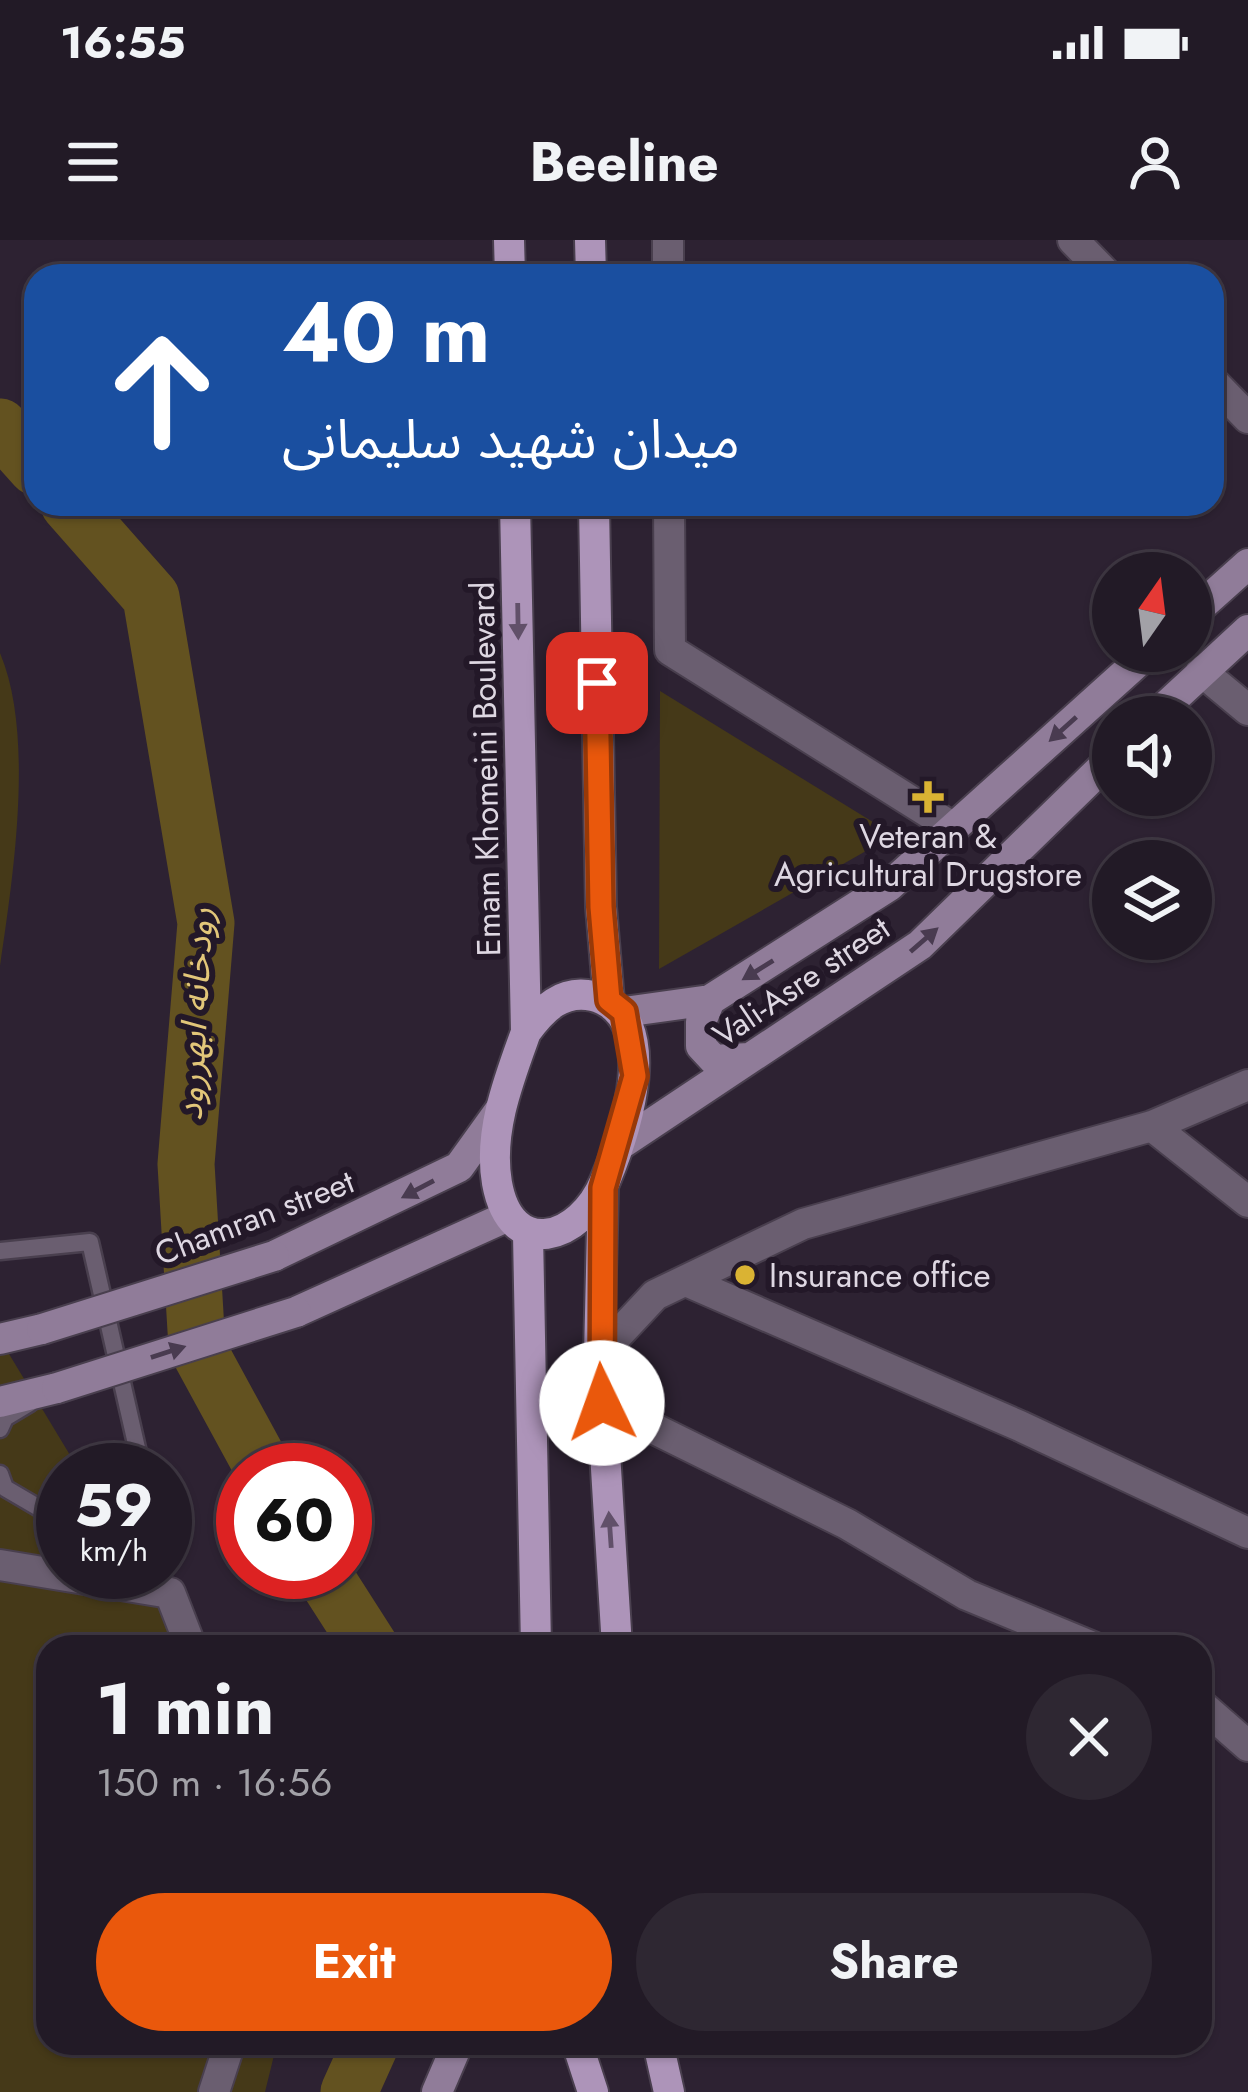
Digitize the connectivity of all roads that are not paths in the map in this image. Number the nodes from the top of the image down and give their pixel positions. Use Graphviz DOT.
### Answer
graph roads {
  1 [pos="1073,240"];
  2 [pos="1096,264"];
  3 [pos="1224,393"];
  4 [pos="1248,418"];
  5 [pos="515,516"];
  6 [pos="594,516"];
  7 [pos="669,516"];
  8 [pos="1248,564"];
  9 [pos="1212,596"];
  10 [pos="1248,630"];
  11 [pos="1212,661"];
  12 [pos="1126,672"];
  13 [pos="1200,672"];
  14 [pos="1202,672"];
  15 [pos="1175,696"];
  16 [pos="1248,710"];
  17 [pos="1092,777"];
  18 [pos="952,826"];
  19 [pos="710,1000"];
  20 [pos="616,1006"];
  21 [pos="526,1032"];
  22 [pos="754,1056"];
  23 [pos="1248,1085"];
  24 [pos="500,1110"];
  25 [pos="1152,1126"];
  26 [pos="618,1146"];
  27 [pos="603,1188"];
  28 [pos="1248,1202"];
  29 [pos="517,1226"];
  30 [pos="0,1251"];
  31 [pos="686,1281"];
  32 [pos="0,1339"];
  33 [pos="599,1355"];
  34 [pos="57,1388"];
  35 [pos="0,1402"];
  36 [pos="602,1403"];
  37 [pos="0,1429"];
  38 [pos="136,1443"];
  39 [pos="0,1474"];
  40 [pos="36,1506"];
  41 [pos="1248,1533"];
  42 [pos="0,1565"];
  43 [pos="36,1569"];
  44 [pos="174,1599"];
  45 [pos="186,1635"];
  46 [pos="535,1635"];
  47 [pos="616,1635"];
  48 [pos="1065,1635"];
  49 [pos="1212,1714"];
  50 [pos="1248,1746"];
  51 [pos="226,2055"];
  52 [pos="453,2055"];
  53 [pos="581,2055"];
  54 [pos="661,2055"];
  55 [pos="214,2092"];
  56 [pos="437,2092"];
  57 [pos="592,2092"];
  58 [pos="669,2092"];
  1 -- 2 [label="street"];
  3 -- 4 [label="street"];
  5 -- 21 [label="main road, Emam Khomeini Boulevard, one-way"];
  6 -- 20 [label="main road"];
  7 -- 18 [label="street"];
  8 -- 9 [label="main road"];
  10 -- 11 [label="main road"];
  12 -- 18 [label="main road, one-way"];
  13 -- 15 [label="main road"];
  14 -- 16 [label="street"];
  22 -- 17 [label="main road, Vali-Asre street, one-way"];
  18 -- 19 [label="main road, one-way"];
  19 -- 20 [label="main road"];
  19 -- 22 [label="main road"];
  20 -- 21 [label="main road"];
  20 -- 26 [label="main road"];
  21 -- 24 [label="main road"];
  22 -- 26 [label="main road, Vali-Asre street"];
  23 -- 25 [label="street"];
  24 -- 29 [label="main road"];
  24 -- 32 [label="main road, Chamran street, one-way, bridge"];
  25 -- 28 [label="street"];
  25 -- 31 [label="street"];
  26 -- 27 [label="main road"];
  27 -- 29 [label="main road"];
  27 -- 33 [label="main road"];
  34 -- 29 [label="main road, one-way, bridge"];
  29 -- 46 [label="main road"];
  30 -- 38 [label="lane"];
  31 -- 33 [label="street"];
  31 -- 41 [label="street"];
  33 -- 36 [label="main road"];
  34 -- 35 [label="main road"];
  34 -- 37 [label="lane"];
  47 -- 36 [label="main road, one-way"];
  36 -- 48 [label="street"];
  39 -- 40 [label="lane"];
  42 -- 43 [label="street"];
  44 -- 45 [label="street"];
  49 -- 50 [label="street"];
  51 -- 55 [label="street"];
  52 -- 56 [label="main road"];
  53 -- 57 [label="main road"];
  54 -- 58 [label="main road"];
}
